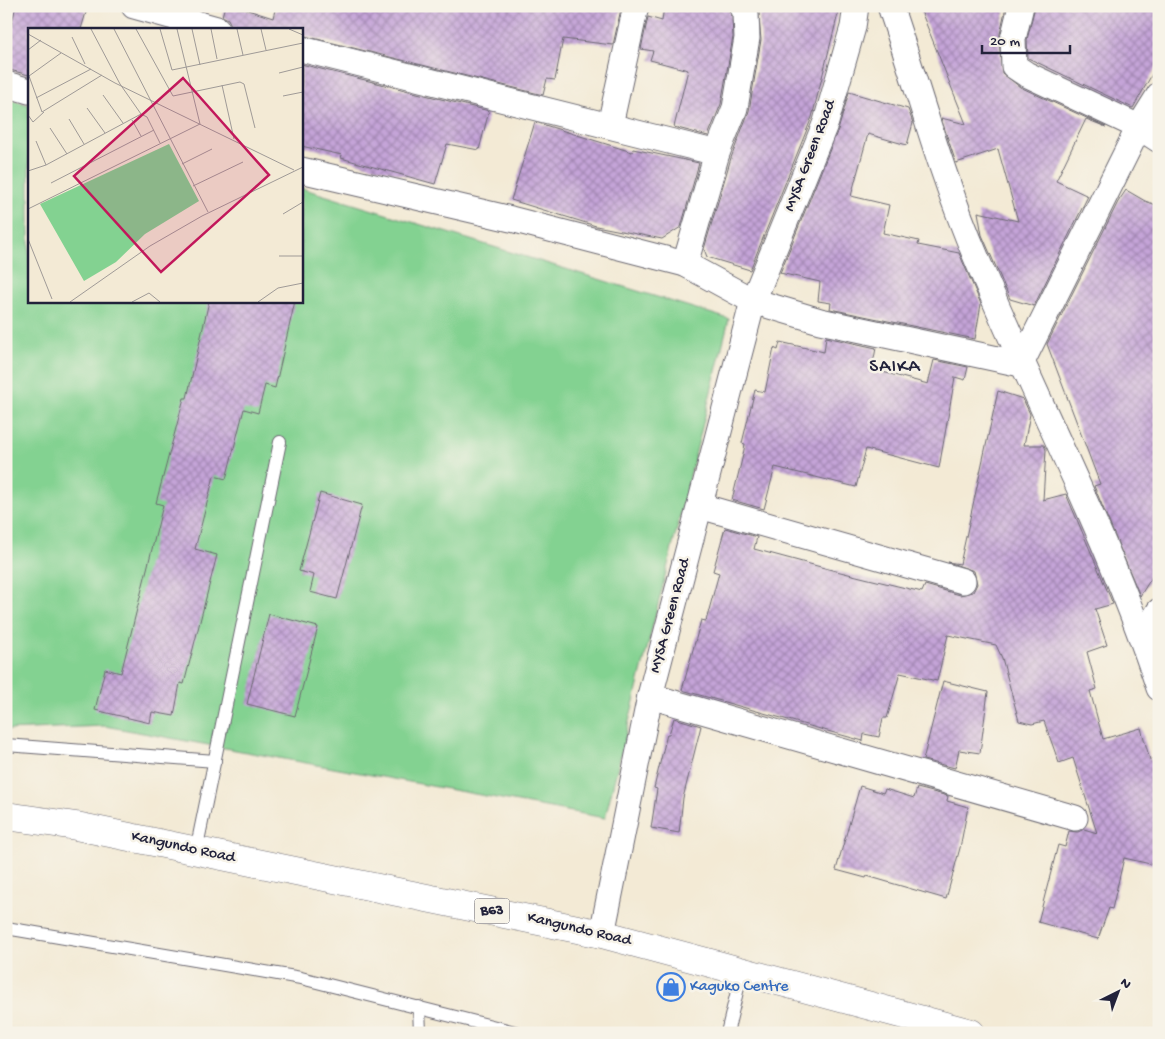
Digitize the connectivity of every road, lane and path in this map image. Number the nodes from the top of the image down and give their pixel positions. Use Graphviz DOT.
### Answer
graph roads {
  1 [pos="134,6"];
  2 [pos="636,6"];
  3 [pos="742,6"];
  4 [pos="856,6"];
  5 [pos="890,6"];
  6 [pos="1021,6"];
  7 [pos="213,28"];
  8 [pos="302,49"];
  9 [pos="6,84"];
  10 [pos="28,91"];
  11 [pos="1159,95"];
  12 [pos="610,125"];
  13 [pos="1149,134"];
  14 [pos="717,153"];
  15 [pos="302,170"];
  16 [pos="685,264"];
  17 [pos="753,302"];
  18 [pos="1021,364"];
  19 [pos="280,442"];
  20 [pos="700,506"];
  21 [pos="963,581"];
  22 [pos="1159,611"];
  23 [pos="1142,637"];
  24 [pos="1159,688"];
  25 [pos="650,696"];
  26 [pos="6,746"];
  27 [pos="215,761"];
  28 [pos="6,816"];
  29 [pos="1074,818"];
  30 [pos="196,851"];
  31 [pos="6,928"];
  32 [pos="602,934"];
  33 [pos="742,971"];
  34 [pos="419,1008"];
  35 [pos="420,1033"];
  36 [pos="518,1033"];
  37 [pos="727,1033"];
  38 [pos="971,1033"];
  1 -- 7 [label="street"];
  2 -- 12 [label="street"];
  3 -- 14 [label="street"];
  4 -- 17 [label="street, MYSA Green Road"];
  5 -- 18 [label="street"];
  6 -- 13 [label="street"];
  8 -- 12 [label="street"];
  9 -- 10 [label="street"];
  11 -- 13 [label="street"];
  12 -- 14 [label="street"];
  13 -- 18 [label="street"];
  14 -- 16 [label="street"];
  15 -- 16 [label="street"];
  16 -- 17 [label="street"];
  17 -- 18 [label="street"];
  17 -- 20 [label="street, MYSA Green Road"];
  18 -- 23 [label="street"];
  19 -- 27 [label="lane"];
  20 -- 21 [label="street"];
  20 -- 25 [label="street, MYSA Green Road"];
  22 -- 23 [label="street"];
  23 -- 24 [label="street"];
  25 -- 29 [label="street"];
  25 -- 32 [label="street, MYSA Green Road"];
  26 -- 27 [label="lane"];
  27 -- 30 [label="lane"];
  28 -- 30 [label="highway, Kangundo Road / B63"];
  30 -- 32 [label="highway, Kangundo Road / B63"];
  31 -- 34 [label="lane"];
  32 -- 33 [label="highway, Kangundo Road / B63"];
  33 -- 37 [label="lane"];
  33 -- 38 [label="highway, Kangundo Road / B63"];
  34 -- 35 [label="lane"];
  34 -- 36 [label="lane"];
}
